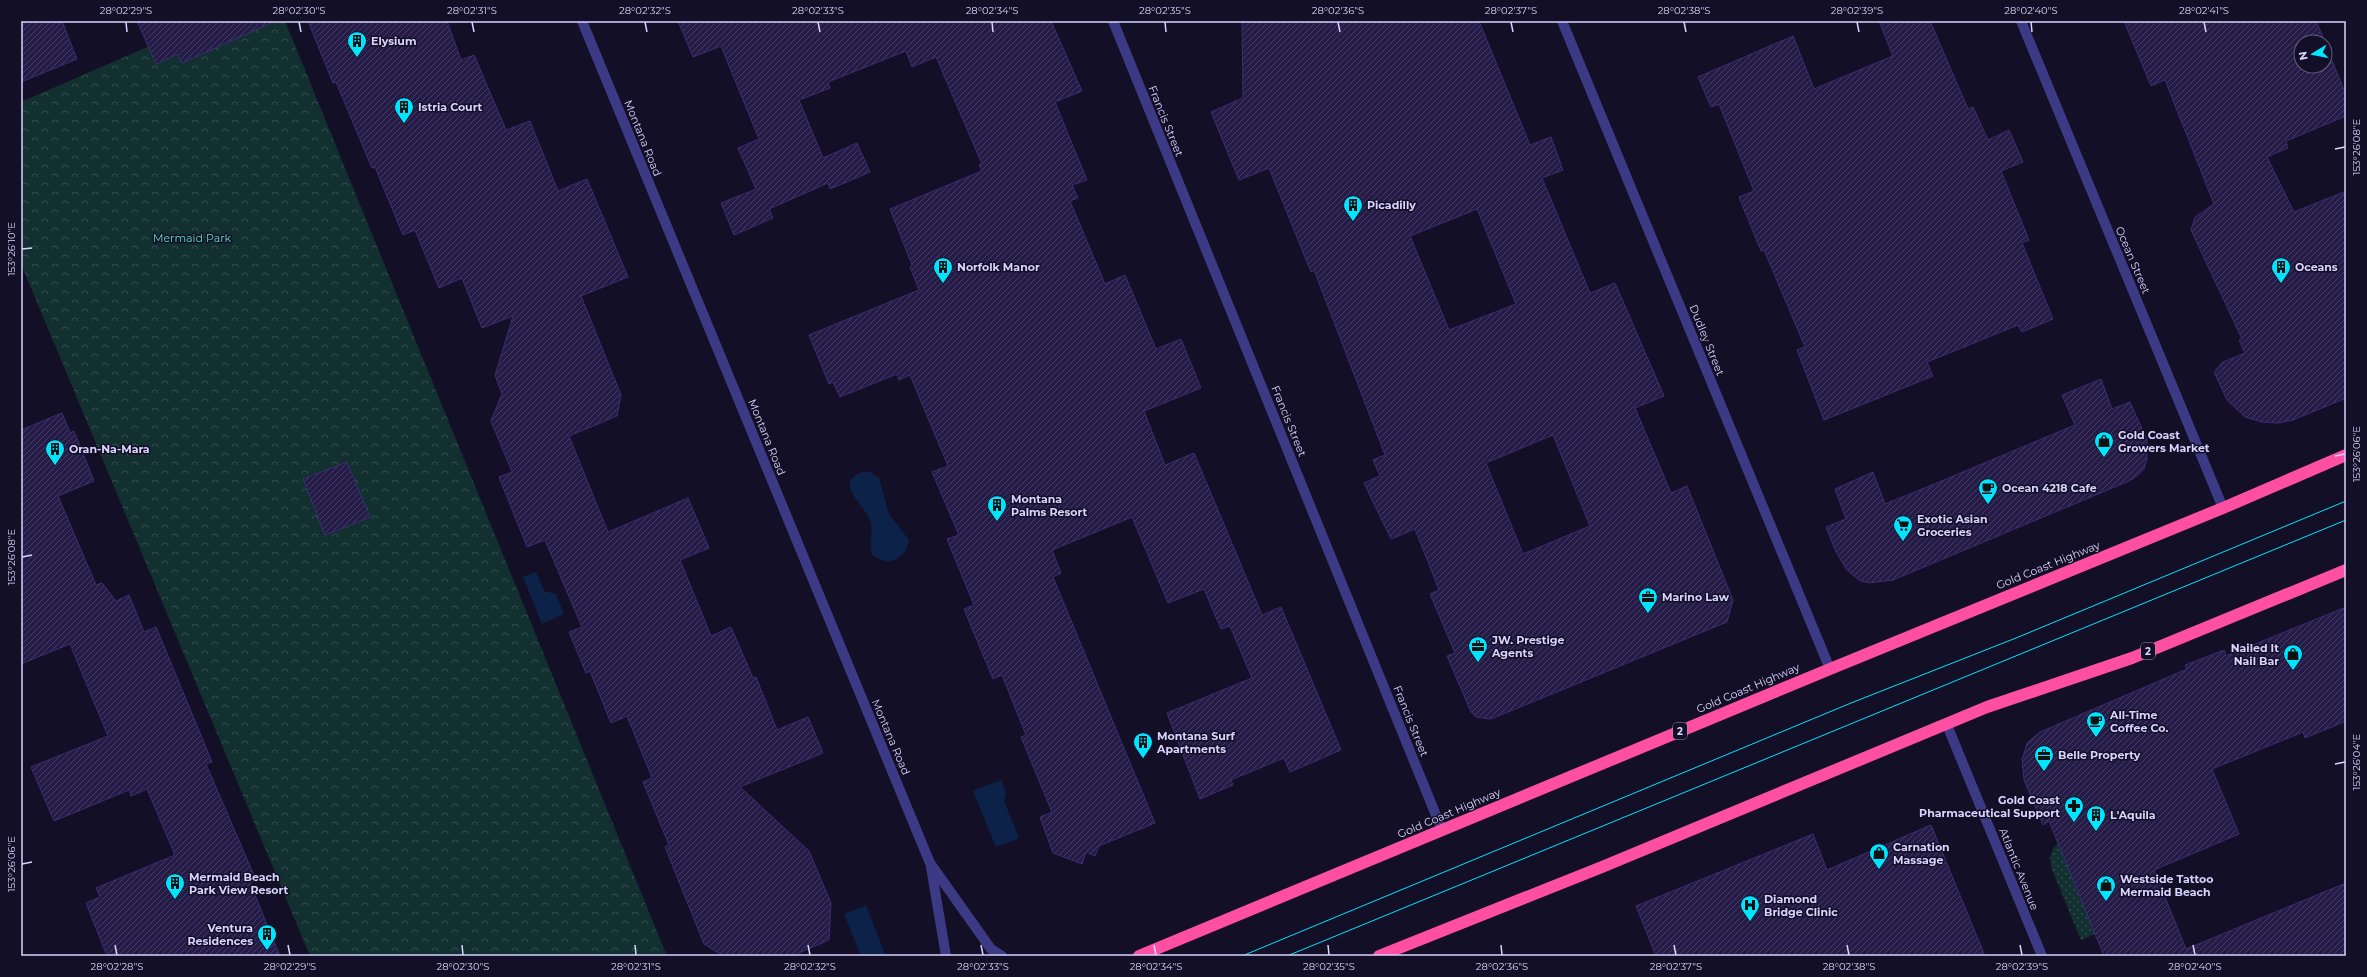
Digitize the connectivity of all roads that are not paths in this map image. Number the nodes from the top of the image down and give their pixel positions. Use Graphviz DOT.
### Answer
graph roads {
  1 [pos="582,21"];
  2 [pos="1112,21"];
  3 [pos="1562,21"];
  4 [pos="2021,21"];
  5 [pos="2346,455"];
  6 [pos="2223,508"];
  7 [pos="2346,570"];
  8 [pos="1830,669"];
  9 [pos="1947,725"];
  10 [pos="1442,830"];
  11 [pos="930,863"];
  12 [pos="946,956"];
  13 [pos="1002,956"];
  14 [pos="1139,956"];
  15 [pos="1379,956"];
  16 [pos="2042,956"];
  1 -- 11 [label="street, Montana Road"];
  2 -- 10 [label="street, Francis Street"];
  3 -- 8 [label="street, Dudley Street"];
  4 -- 6 [label="street, Ocean Street"];
  5 -- 6 [label="highway, Gold Coast Highway / 2"];
  6 -- 8 [label="highway, Gold Coast Highway / 2"];
  7 -- 9 [label="highway, 2"];
  8 -- 10 [label="highway, Gold Coast Highway / 2"];
  9 -- 15 [label="highway, 2"];
  9 -- 16 [label="street, Atlantic Avenue"];
  10 -- 14 [label="highway, Gold Coast Highway / 2"];
  11 -- 12 [label="street, Montana Road"];
  11 -- 13 [label="street, Montana Road"];
}
